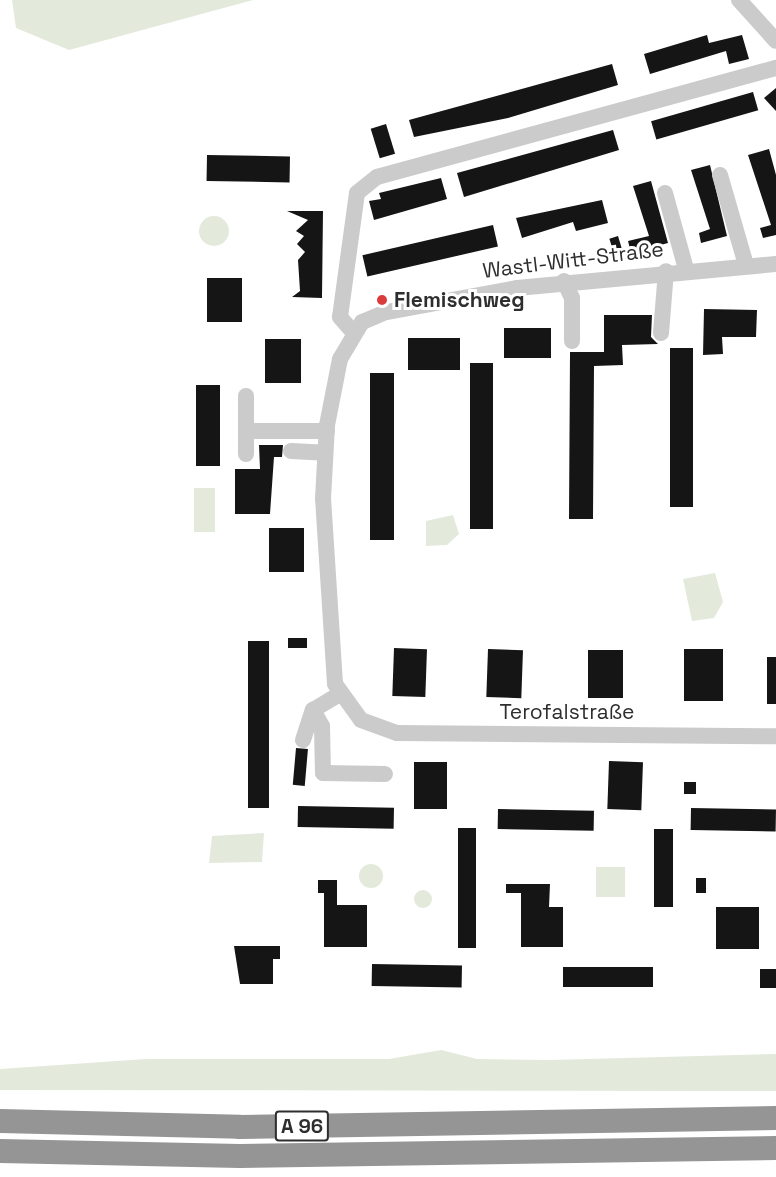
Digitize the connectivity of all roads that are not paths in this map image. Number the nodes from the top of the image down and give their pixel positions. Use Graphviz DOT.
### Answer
graph roads {
  1 [pos="739,0"];
  2 [pos="776,41"];
  3 [pos="776,68"];
  4 [pos="720,175"];
  5 [pos="664,193"];
  6 [pos="776,264"];
  7 [pos="746,265"];
  8 [pos="686,269"];
  9 [pos="666,271"];
  10 [pos="562,282"];
  11 [pos="353,332"];
  12 [pos="661,333"];
  13 [pos="569,338"];
  14 [pos="246,396"];
  15 [pos="246,430"];
  16 [pos="327,430"];
  17 [pos="291,451"];
  18 [pos="325,453"];
  19 [pos="246,454"];
  20 [pos="340,694"];
  21 [pos="313,710"];
  22 [pos="776,736"];
  23 [pos="303,740"];
  24 [pos="385,774"];
  25 [pos="776,1118"];
  26 [pos="0,1121"];
  27 [pos="776,1148"];
  28 [pos="0,1151"];
  1 -- 2 [label="street"];
  3 -- 11 [label="street"];
  4 -- 7 [label="street"];
  5 -- 8 [label="street"];
  6 -- 7 [label="street, Wastl-Witt-Straße"];
  7 -- 8 [label="street, Wastl-Witt-Straße"];
  8 -- 9 [label="street, Wastl-Witt-Straße"];
  9 -- 10 [label="street, Wastl-Witt-Straße"];
  9 -- 12 [label="street"];
  10 -- 11 [label="street, Wastl-Witt-Straße"];
  10 -- 13 [label="street"];
  11 -- 16 [label="street"];
  14 -- 15 [label="street"];
  15 -- 16 [label="street"];
  15 -- 19 [label="street"];
  16 -- 18 [label="street"];
  17 -- 18 [label="street"];
  18 -- 20 [label="street"];
  20 -- 21 [label="street"];
  20 -- 22 [label="street, Terofalstraße"];
  21 -- 23 [label="street"];
  21 -- 24 [label="street"];
  25 -- 26 [label="highway, A 96"];
  27 -- 28 [label="highway, A 96"];
}
